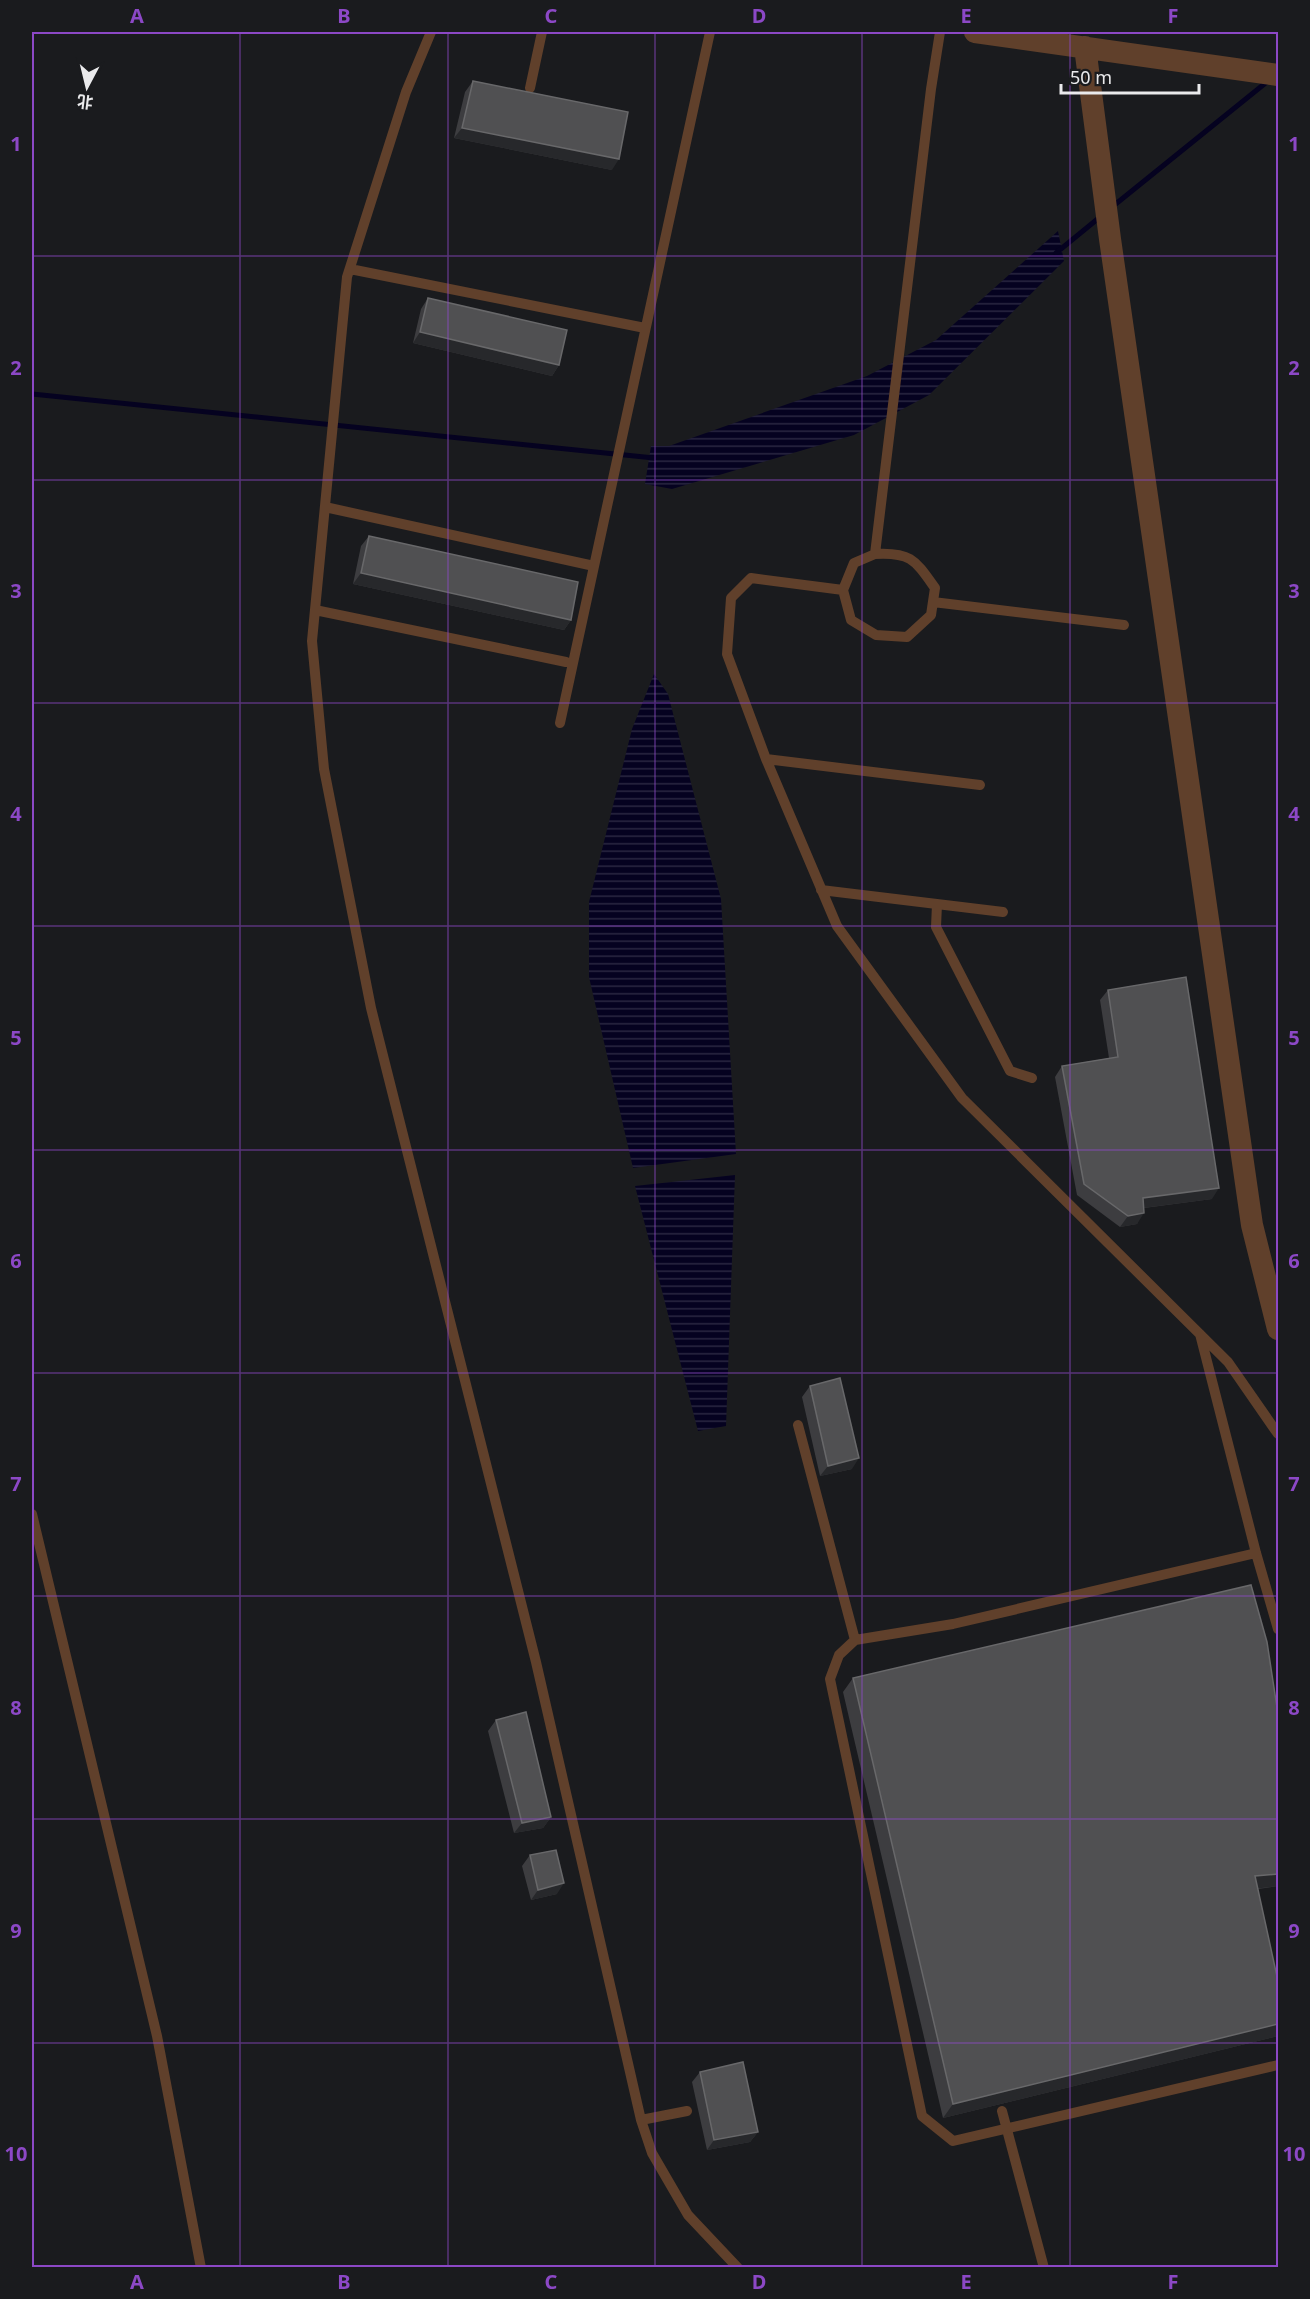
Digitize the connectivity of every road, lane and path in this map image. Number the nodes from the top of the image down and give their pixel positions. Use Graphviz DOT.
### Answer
graph roads {
  1 [pos="431,32"];
  2 [pos="542,32"];
  3 [pos="710,32"];
  4 [pos="940,32"];
  5 [pos="975,32"];
  6 [pos="1085,47"];
  7 [pos="1278,75"];
  8 [pos="530,88"];
  9 [pos="350,269"];
  10 [pos="645,328"];
  11 [pos="325,507"];
  12 [pos="874,554"];
  13 [pos="594,566"];
  14 [pos="843,590"];
  15 [pos="933,602"];
  16 [pos="315,610"];
  17 [pos="1124,625"];
  18 [pos="566,662"];
  19 [pos="560,723"];
  20 [pos="766,759"];
  21 [pos="980,785"];
  22 [pos="821,890"];
  23 [pos="937,904"];
  24 [pos="1003,912"];
  25 [pos="1032,1078"];
  26 [pos="1278,1329"];
  27 [pos="1200,1334"];
  28 [pos="798,1425"];
  29 [pos="1278,1434"];
  30 [pos="32,1514"];
  31 [pos="1256,1553"];
  32 [pos="1278,1629"];
  33 [pos="855,1640"];
  34 [pos="1278,2065"];
  35 [pos="687,2111"];
  36 [pos="1002,2111"];
  37 [pos="641,2120"];
  38 [pos="1005,2129"];
  39 [pos="201,2268"];
  40 [pos="738,2268"];
  41 [pos="1044,2268"];
  1 -- 9 [label="lane"];
  2 -- 8 [label="lane"];
  3 -- 10 [label="lane"];
  4 -- 12 [label="lane"];
  5 -- 6 [label="street"];
  6 -- 7 [label="street"];
  6 -- 26 [label="street"];
  9 -- 10 [label="lane"];
  9 -- 11 [label="lane"];
  10 -- 13 [label="lane"];
  11 -- 13 [label="lane"];
  11 -- 16 [label="lane"];
  12 -- 14 [label="lane"];
  12 -- 15 [label="lane"];
  13 -- 19 [label="lane"];
  14 -- 15 [label="lane"];
  14 -- 20 [label="lane"];
  15 -- 17 [label="lane"];
  16 -- 18 [label="lane"];
  16 -- 37 [label="lane"];
  20 -- 21 [label="lane"];
  20 -- 22 [label="lane"];
  22 -- 23 [label="lane"];
  22 -- 27 [label="lane"];
  23 -- 24 [label="lane"];
  23 -- 25 [label="lane"];
  27 -- 29 [label="lane"];
  27 -- 31 [label="lane"];
  28 -- 33 [label="lane"];
  30 -- 39 [label="lane"];
  31 -- 32 [label="lane"];
  31 -- 33 [label="lane"];
  33 -- 38 [label="lane"];
  34 -- 38 [label="lane"];
  35 -- 37 [label="lane"];
  36 -- 38 [label="lane"];
  37 -- 40 [label="lane"];
  38 -- 41 [label="lane"];
}
